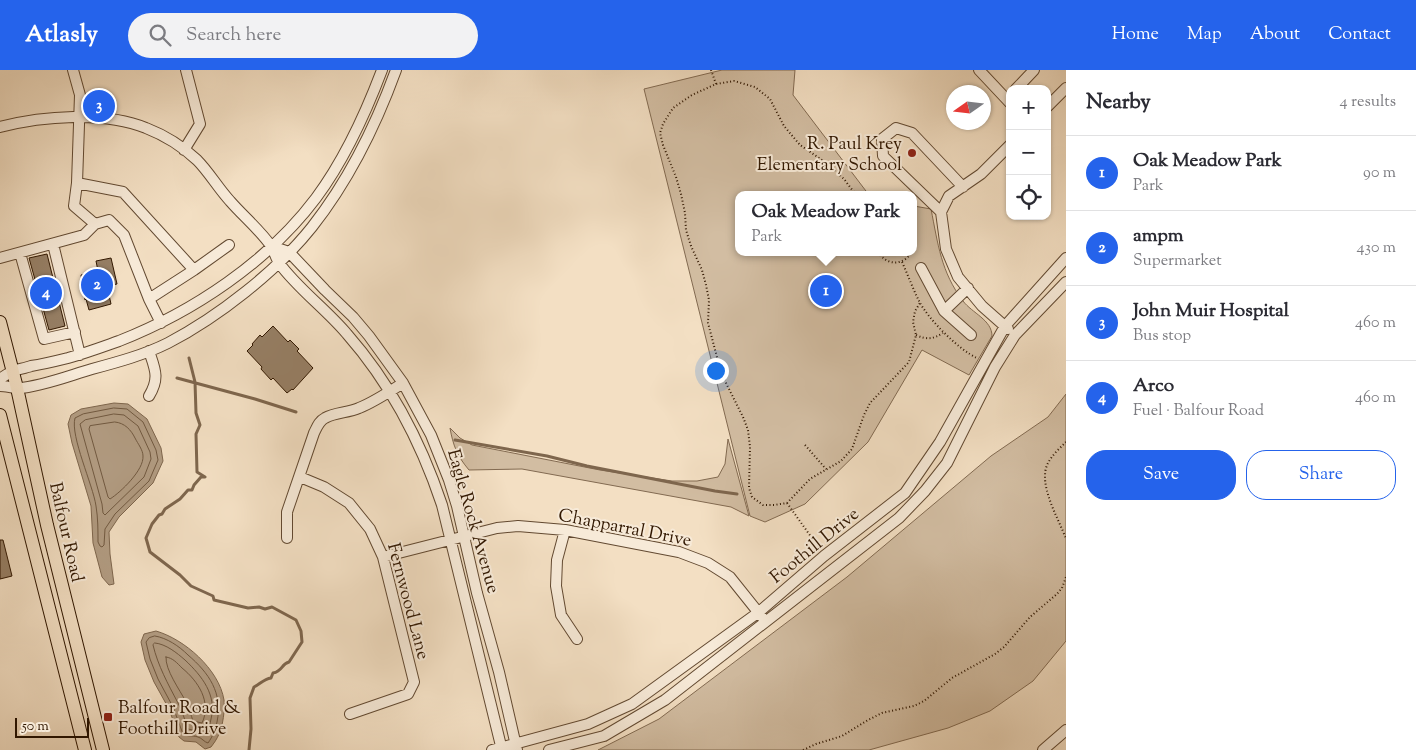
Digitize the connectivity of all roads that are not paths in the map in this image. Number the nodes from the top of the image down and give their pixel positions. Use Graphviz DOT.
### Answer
graph roads {
  1 [pos="73,70"];
  2 [pos="186,70"];
  3 [pos="382,70"];
  4 [pos="396,70"];
  5 [pos="1034,70"];
  6 [pos="986,72"];
  7 [pos="1020,85"];
  8 [pos="1066,88"];
  9 [pos="1006,95"];
  10 [pos="1051,103"];
  11 [pos="80,118"];
  12 [pos="0,127"];
  13 [pos="1006,149"];
  14 [pos="184,150"];
  15 [pos="77,183"];
  16 [pos="963,187"];
  17 [pos="941,212"];
  18 [pos="95,224"];
  19 [pos="53,244"];
  20 [pos="230,245"];
  21 [pos="271,246"];
  22 [pos="289,252"];
  23 [pos="20,253"];
  24 [pos="0,258"];
  25 [pos="1066,258"];
  26 [pos="279,262"];
  27 [pos="921,268"];
  28 [pos="194,270"];
  29 [pos="1066,282"];
  30 [pos="968,288"];
  31 [pos="149,299"];
  32 [pos="944,311"];
  33 [pos="0,322"];
  34 [pos="161,323"];
  35 [pos="1005,326"];
  36 [pos="75,332"];
  37 [pos="971,335"];
  38 [pos="1015,335"];
  39 [pos="149,351"];
  40 [pos="80,355"];
  41 [pos="13,371"];
  42 [pos="0,378"];
  43 [pos="403,384"];
  44 [pos="0,386"];
  45 [pos="17,388"];
  46 [pos="390,391"];
  47 [pos="149,396"];
  48 [pos="0,415"];
  49 [pos="300,477"];
  50 [pos="565,530"];
  51 [pos="464,536"];
  52 [pos="287,538"];
  53 [pos="450,540"];
  54 [pos="383,557"];
  55 [pos="759,612"];
  56 [pos="766,621"];
  57 [pos="577,639"];
  58 [pos="350,714"];
  59 [pos="1066,730"];
  60 [pos="517,747"];
  61 [pos="499,749"];
  62 [pos="85,750"];
  63 [pos="103,750"];
  64 [pos="549,750"];
  65 [pos="1043,750"];
  1 -- 11 [label="street"];
  2 -- 14 [label="street"];
  3 -- 21 [label="street"];
  4 -- 22 [label="street"];
  5 -- 7 [label="street"];
  6 -- 9 [label="street"];
  8 -- 10 [label="street"];
  11 -- 12 [label="street, Eagle Rock Avenue"];
  11 -- 14 [label="street, Eagle Rock Avenue"];
  11 -- 15 [label="street"];
  13 -- 16 [label="street"];
  14 -- 21 [label="street, Eagle Rock Avenue"];
  15 -- 18 [label="street"];
  15 -- 28 [label="street"];
  16 -- 17 [label="street"];
  16 -- 17 [label="street"];
  17 -- 30 [label="street"];
  18 -- 19 [label="street"];
  18 -- 31 [label="street"];
  19 -- 23 [label="street"];
  19 -- 36 [label="street"];
  20 -- 28 [label="street"];
  21 -- 22 [label="street, Eagle Rock Avenue"];
  21 -- 26 [label="street, Eagle Rock Avenue"];
  21 -- 34 [label="street"];
  22 -- 26 [label="street"];
  22 -- 43 [label="street, Eagle Rock Avenue"];
  23 -- 24 [label="street"];
  23 -- 36 [label="street"];
  25 -- 35 [label="street, Foothill Drive"];
  26 -- 39 [label="street"];
  26 -- 46 [label="street, Eagle Rock Avenue"];
  27 -- 32 [label="street"];
  28 -- 31 [label="street"];
  29 -- 38 [label="street, Foothill Drive"];
  30 -- 32 [label="street"];
  30 -- 35 [label="street"];
  31 -- 34 [label="street"];
  32 -- 37 [label="street"];
  33 -- 41 [label="main road, Balfour Road"];
  34 -- 40 [label="street"];
  35 -- 38 [label="street"];
  35 -- 55 [label="street, Foothill Drive"];
  36 -- 40 [label="street"];
  38 -- 56 [label="street, Foothill Drive"];
  39 -- 45 [label="street"];
  39 -- 47 [label="street"];
  40 -- 41 [label="street"];
  41 -- 42 [label="street"];
  41 -- 45 [label="main road, Balfour Road"];
  43 -- 46 [label="street"];
  43 -- 51 [label="street, Eagle Rock Avenue"];
  44 -- 45 [label="street"];
  45 -- 63 [label="main road, Balfour Road"];
  46 -- 49 [label="street"];
  46 -- 53 [label="street, Eagle Rock Avenue"];
  48 -- 62 [label="main road, Balfour Road"];
  49 -- 52 [label="street"];
  49 -- 54 [label="street, Fernwood Lane"];
  50 -- 51 [label="street, Chapparral Drive"];
  50 -- 55 [label="street, Chapparral Drive"];
  50 -- 57 [label="street"];
  51 -- 53 [label="street, Chapparral Drive"];
  51 -- 60 [label="street, Eagle Rock Avenue"];
  53 -- 54 [label="street, Chapparral Drive"];
  53 -- 61 [label="street, Eagle Rock Avenue"];
  54 -- 58 [label="street, Fernwood Lane"];
  55 -- 56 [label="street, Chapparral Drive"];
  55 -- 60 [label="street, Foothill Drive"];
  56 -- 64 [label="street, Foothill Drive"];
  59 -- 65 [label="street"];
  60 -- 61 [label="street, Foothill Drive"];
}
